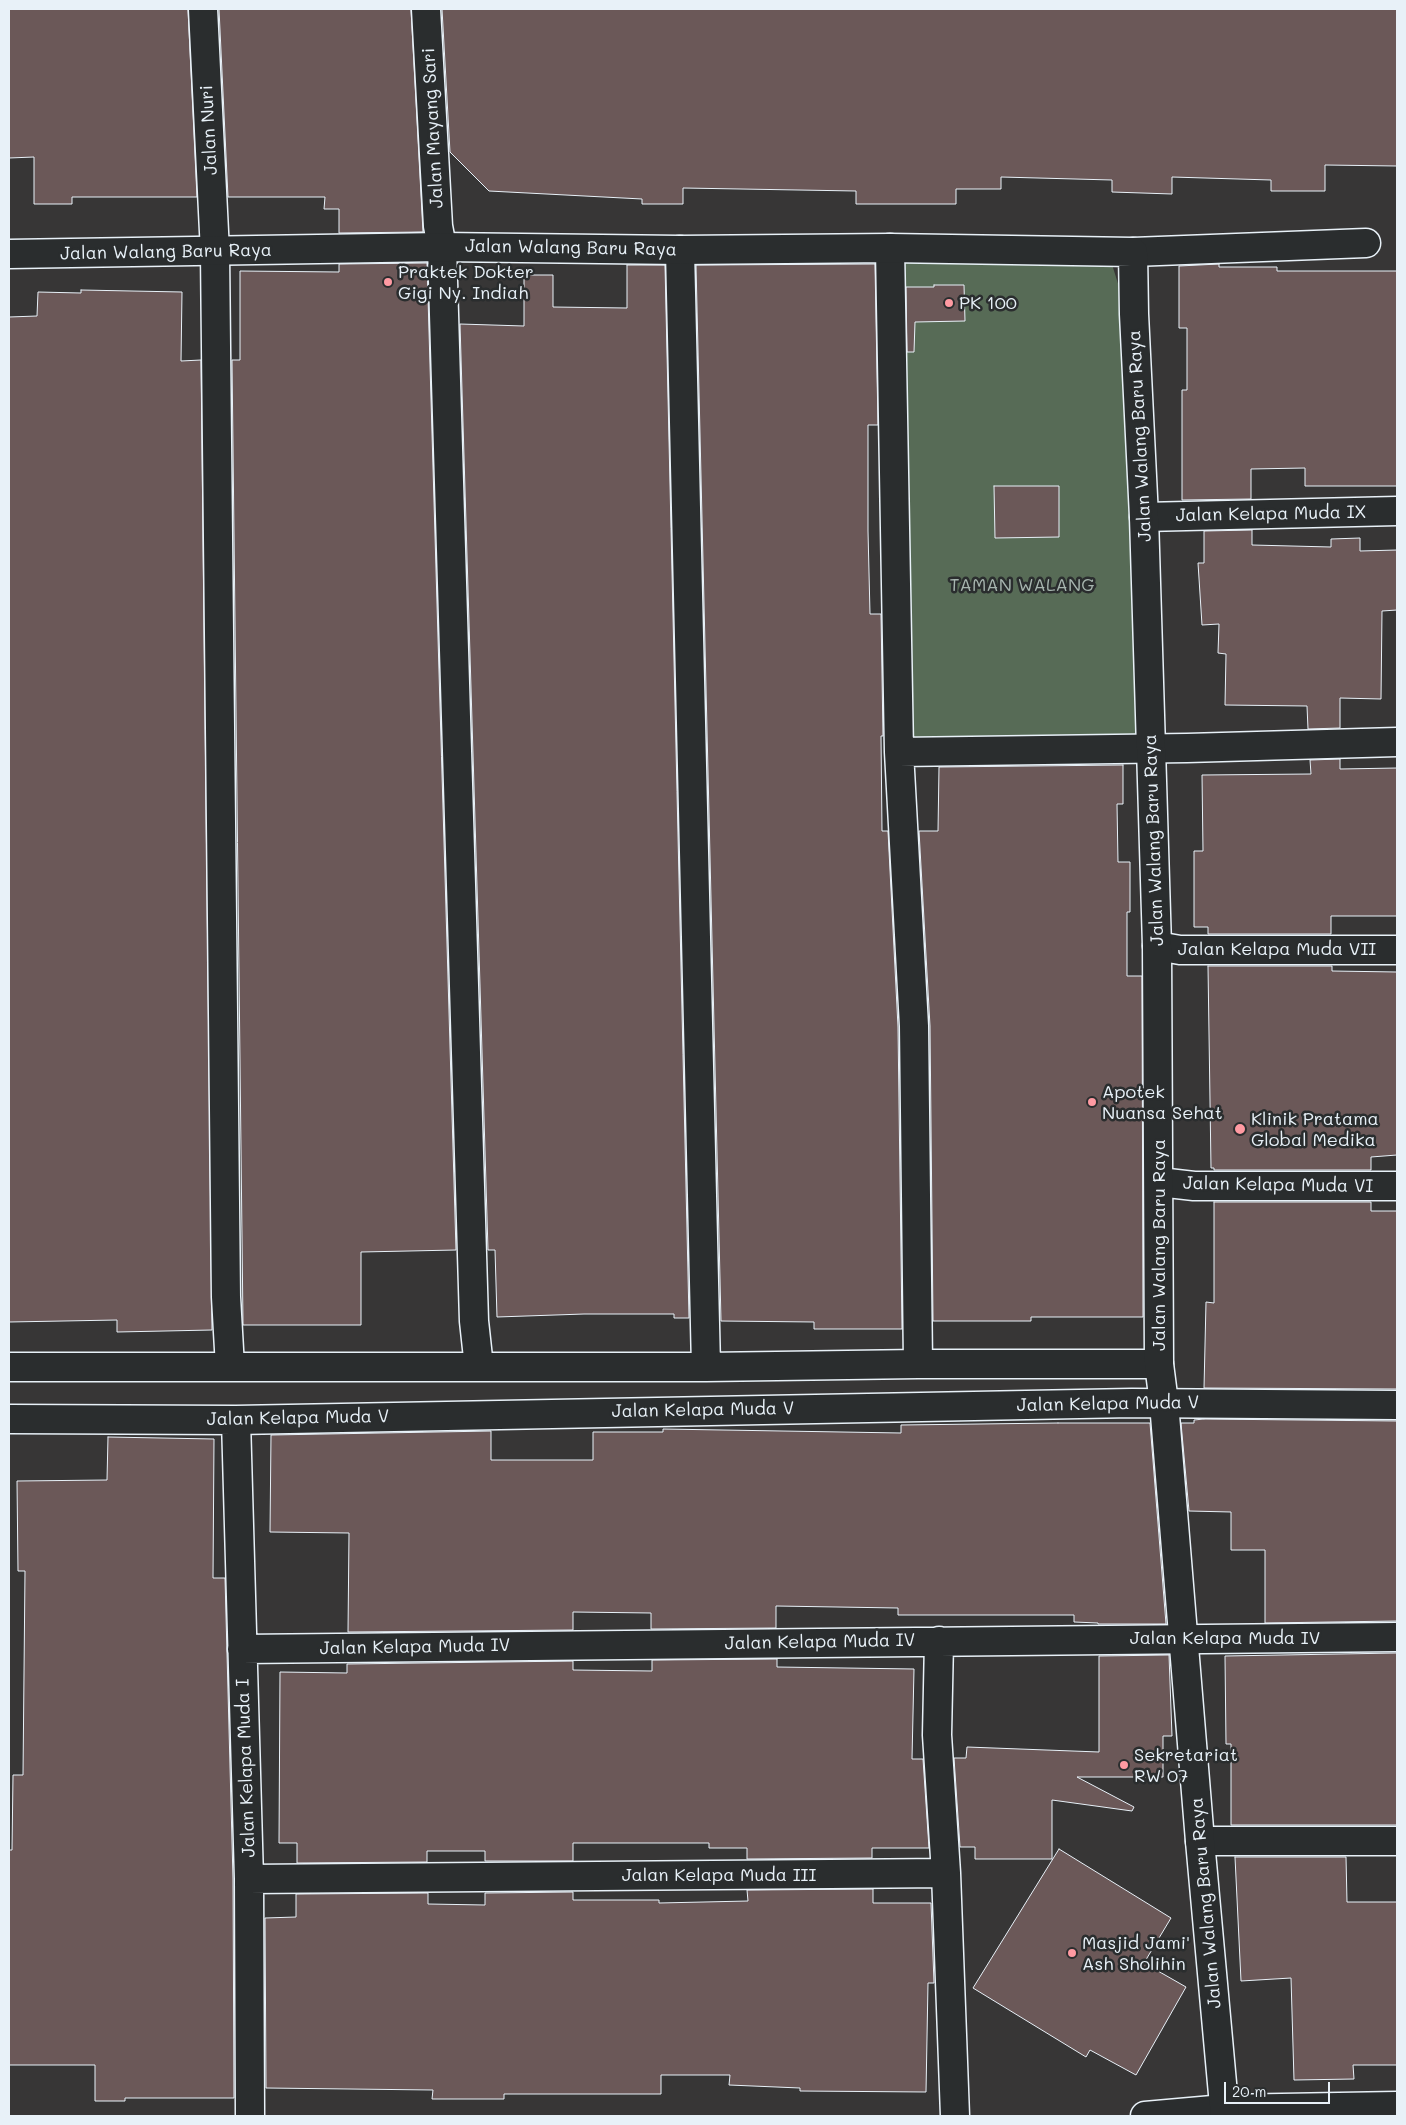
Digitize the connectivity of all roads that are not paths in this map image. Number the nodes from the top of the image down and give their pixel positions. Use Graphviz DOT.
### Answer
graph roads {
  1 [pos="203,9"];
  2 [pos="426,9"];
  3 [pos="1366,242"];
  4 [pos="442,247"];
  5 [pos="890,248"];
  6 [pos="680,250"];
  7 [pos="214,252"];
  8 [pos="1133,252"];
  9 [pos="9,254"];
  10 [pos="1397,511"];
  11 [pos="1144,517"];
  12 [pos="1397,742"];
  13 [pos="1151,749"];
  14 [pos="900,752"];
  15 [pos="1157,946"];
  16 [pos="1397,950"];
  17 [pos="1158,1182"];
  18 [pos="1397,1186"];
  19 [pos="918,1364"];
  20 [pos="1159,1364"];
  21 [pos="230,1367"];
  22 [pos="479,1367"];
  23 [pos="706,1367"];
  24 [pos="9,1368"];
  25 [pos="1164,1403"];
  26 [pos="1397,1405"];
  27 [pos="9,1419"];
  28 [pos="236,1420"];
  29 [pos="1397,1637"];
  30 [pos="1184,1638"];
  31 [pos="939,1641"];
  32 [pos="242,1649"];
  33 [pos="1200,1841"];
  34 [pos="1397,1841"];
  35 [pos="946,1874"];
  36 [pos="249,1879"];
  37 [pos="1397,2106"];
  38 [pos="1225,2113"];
  39 [pos="250,2116"];
  40 [pos="955,2116"];
  41 [pos="1145,2116"];
  1 -- 7 [label="street, Jalan Nuri"];
  2 -- 4 [label="street, Jalan Mayang Sari"];
  3 -- 8 [label="street, Jalan Walang Baru Raya"];
  4 -- 6 [label="street, Jalan Walang Baru Raya"];
  4 -- 7 [label="street, Jalan Walang Baru Raya"];
  4 -- 22 [label="street, Jalan Mayang Sari"];
  5 -- 6 [label="street, Jalan Walang Baru Raya"];
  5 -- 8 [label="street, Jalan Walang Baru Raya"];
  5 -- 14 [label="street"];
  6 -- 23 [label="street"];
  7 -- 9 [label="street, Jalan Walang Baru Raya"];
  7 -- 21 [label="street, Jalan Nuri"];
  8 -- 11 [label="street, Jalan Walang Baru Raya"];
  10 -- 11 [label="street, Jalan Kelapa Muda IX"];
  11 -- 13 [label="street, Jalan Walang Baru Raya"];
  12 -- 13 [label="street"];
  13 -- 14 [label="street"];
  13 -- 15 [label="street, Jalan Walang Baru Raya"];
  14 -- 19 [label="street"];
  15 -- 16 [label="street, Jalan Kelapa Muda VII"];
  15 -- 17 [label="street, Jalan Walang Baru Raya"];
  17 -- 18 [label="street, Jalan Kelapa Muda VI"];
  17 -- 20 [label="street, Jalan Walang Baru Raya"];
  19 -- 20 [label="street"];
  19 -- 23 [label="street"];
  20 -- 25 [label="street, Jalan Walang Baru Raya"];
  21 -- 22 [label="street"];
  21 -- 24 [label="street"];
  22 -- 23 [label="street"];
  25 -- 26 [label="street, Jalan Kelapa Muda V"];
  25 -- 28 [label="street, Jalan Kelapa Muda V"];
  25 -- 30 [label="street, Jalan Walang Baru Raya"];
  27 -- 28 [label="street, Jalan Kelapa Muda V"];
  28 -- 32 [label="street, Jalan Kelapa Muda I"];
  29 -- 30 [label="street, Jalan Kelapa Muda IV"];
  30 -- 31 [label="street, Jalan Kelapa Muda IV"];
  30 -- 33 [label="street, Jalan Walang Baru Raya"];
  31 -- 32 [label="street, Jalan Kelapa Muda IV"];
  31 -- 35 [label="street"];
  32 -- 36 [label="street, Jalan Kelapa Muda I"];
  33 -- 34 [label="street"];
  33 -- 38 [label="street, Jalan Walang Baru Raya"];
  35 -- 36 [label="street, Jalan Kelapa Muda III"];
  35 -- 40 [label="street"];
  36 -- 39 [label="street, Jalan Kelapa Muda I"];
  37 -- 38 [label="street"];
  38 -- 41 [label="street"];
}
